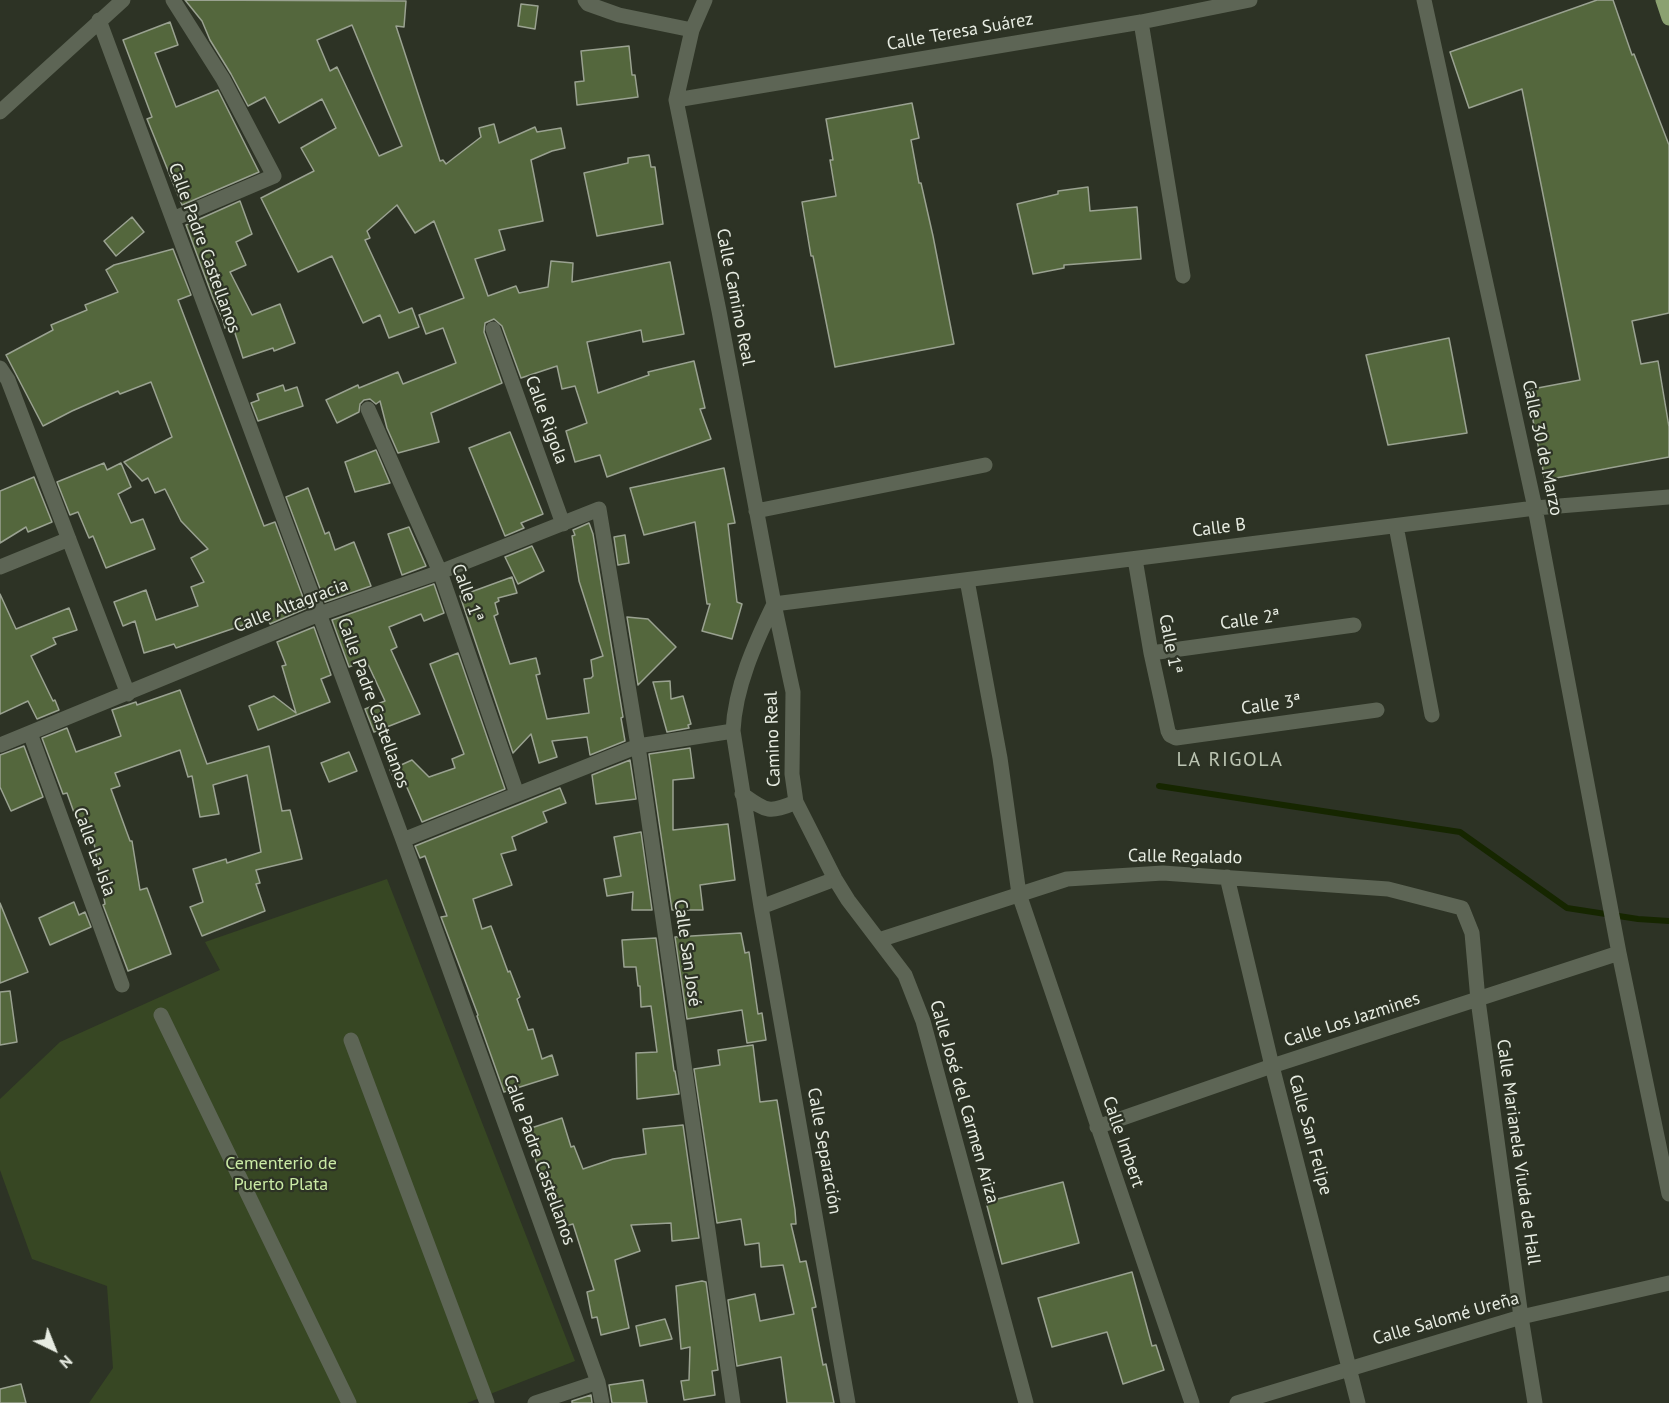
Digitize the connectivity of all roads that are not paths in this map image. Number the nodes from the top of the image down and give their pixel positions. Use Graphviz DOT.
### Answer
graph roads {
  1 [pos="123,0"];
  2 [pos="173,0"];
  3 [pos="585,0"];
  4 [pos="705,0"];
  5 [pos="1250,0"];
  6 [pos="1424,0"];
  7 [pos="1663,0"];
  8 [pos="1669,18"];
  9 [pos="99,20"];
  10 [pos="1141,22"];
  11 [pos="692,30"];
  12 [pos="676,100"];
  13 [pos="0,112"];
  14 [pos="173,219"];
  15 [pos="1183,276"];
  16 [pos="493,329"];
  17 [pos="0,368"];
  18 [pos="368,409"];
  19 [pos="985,465"];
  20 [pos="1669,497"];
  21 [pos="1535,508"];
  22 [pos="599,509"];
  23 [pos="756,511"];
  24 [pos="563,524"];
  25 [pos="1396,526"];
  26 [pos="69,538"];
  27 [pos="1135,559"];
  28 [pos="0,567"];
  29 [pos="440,572"];
  30 [pos="967,580"];
  31 [pos="774,604"];
  32 [pos="319,614"];
  33 [pos="1354,625"];
  34 [pos="1151,653"];
  35 [pos="128,693"];
  36 [pos="1377,710"];
  37 [pos="1432,715"];
  38 [pos="733,731"];
  39 [pos="30,733"];
  40 [pos="1170,735"];
  41 [pos="0,746"];
  42 [pos="638,746"];
  43 [pos="517,794"];
  44 [pos="742,794"];
  45 [pos="796,802"];
  46 [pos="403,840"];
  47 [pos="1227,877"];
  48 [pos="834,879"];
  49 [pos="1019,894"];
  50 [pos="761,907"];
  51 [pos="1462,908"];
  52 [pos="879,940"];
  53 [pos="1619,948"];
  54 [pos="122,985"];
  55 [pos="1478,1000"];
  56 [pos="161,1015"];
  57 [pos="351,1040"];
  58 [pos="1272,1066"];
  59 [pos="1097,1127"];
  60 [pos="1669,1194"];
  61 [pos="1669,1283"];
  62 [pos="1521,1317"];
  63 [pos="1351,1368"];
  64 [pos="598,1382"];
  65 [pos="349,1403"];
  66 [pos="487,1403"];
  67 [pos="535,1403"];
  68 [pos="602,1403"];
  69 [pos="733,1403"];
  70 [pos="848,1403"];
  71 [pos="1026,1403"];
  72 [pos="1192,1403"];
  73 [pos="1237,1403"];
  74 [pos="1358,1403"];
  75 [pos="1535,1403"];
  1 -- 9 [label="street"];
  2 -- 14 [label="street"];
  3 -- 11 [label="street"];
  4 -- 11 [label="street, Calle Camino Real"];
  5 -- 10 [label="street, Calle Teresa Suárez"];
  6 -- 21 [label="street, Calle 30 de Marzo"];
  7 -- 8 [label="main road"];
  9 -- 13 [label="street"];
  9 -- 14 [label="street, Calle Padre Castellanos"];
  10 -- 12 [label="street, Calle Teresa Suárez"];
  10 -- 15 [label="street"];
  11 -- 12 [label="street, Calle Camino Real"];
  12 -- 23 [label="street, Calle Camino Real"];
  14 -- 32 [label="street, Calle Padre Castellanos"];
  16 -- 24 [label="street, Calle Rigola"];
  17 -- 26 [label="street"];
  18 -- 29 [label="street, Calle 1ª"];
  19 -- 23 [label="street"];
  20 -- 21 [label="street, Calle B"];
  21 -- 25 [label="street, Calle B"];
  21 -- 53 [label="street, Calle 30 de Marzo"];
  22 -- 24 [label="street, Calle Altagracia"];
  22 -- 42 [label="street, Calle San José"];
  23 -- 31 [label="street, Calle Camino Real"];
  24 -- 29 [label="street, Calle Altagracia"];
  25 -- 27 [label="street, Calle B"];
  25 -- 37 [label="street"];
  26 -- 28 [label="street"];
  26 -- 35 [label="street"];
  27 -- 30 [label="street, Calle B"];
  27 -- 34 [label="street, Calle 1ª"];
  29 -- 32 [label="street, Calle Altagracia"];
  29 -- 43 [label="street, Calle 1ª"];
  30 -- 31 [label="street, Calle B"];
  30 -- 49 [label="street, Calle Imbert"];
  31 -- 38 [label="street, Calle Separación"];
  31 -- 45 [label="street, Camino Real"];
  32 -- 35 [label="street, Calle Altagracia"];
  32 -- 46 [label="street, Calle Padre Castellanos"];
  33 -- 34 [label="street, Calle 2ª"];
  34 -- 40 [label="street, Calle 1ª"];
  35 -- 39 [label="street, Calle Altagracia"];
  36 -- 40 [label="street, Calle 3ª"];
  38 -- 42 [label="street"];
  38 -- 44 [label="street, Calle Separación"];
  39 -- 41 [label="street, Calle Altagracia"];
  39 -- 54 [label="street, Calle La Isla"];
  42 -- 43 [label="street"];
  42 -- 69 [label="street, Calle San José"];
  43 -- 46 [label="street"];
  44 -- 45 [label="street"];
  44 -- 50 [label="street, Calle Separación"];
  45 -- 48 [label="street, Calle José del Carmen Ariza"];
  46 -- 64 [label="street, Calle Padre Castellanos"];
  47 -- 49 [label="street, Calle Regalado"];
  47 -- 51 [label="street, Calle Regalado"];
  47 -- 58 [label="street, Calle San Felipe"];
  48 -- 50 [label="street"];
  48 -- 52 [label="street, Calle José del Carmen Ariza"];
  49 -- 52 [label="street, Calle Regalado"];
  49 -- 59 [label="street, Calle Imbert"];
  50 -- 70 [label="street, Calle Separación"];
  51 -- 55 [label="street, Calle Marianela Viuda de Hall"];
  52 -- 71 [label="street, Calle José del Carmen Ariza"];
  53 -- 55 [label="street, Calle Los Jazmines"];
  53 -- 60 [label="street"];
  55 -- 58 [label="street, Calle Los Jazmines"];
  55 -- 62 [label="street, Calle Marianela Viuda de Hall"];
  56 -- 65 [label="street"];
  57 -- 66 [label="street"];
  58 -- 59 [label="street, Calle Los Jazmines"];
  58 -- 63 [label="street, Calle San Felipe"];
  59 -- 72 [label="street, Calle Imbert"];
  61 -- 62 [label="street, Calle Salomé Ureña"];
  62 -- 63 [label="street, Calle Salomé Ureña"];
  62 -- 75 [label="street, Calle Marianela Viuda de Hall"];
  63 -- 73 [label="street, Calle Salomé Ureña"];
  63 -- 74 [label="street, Calle San Felipe"];
  64 -- 67 [label="street"];
  64 -- 68 [label="street, Calle Padre Castellanos"];
}
